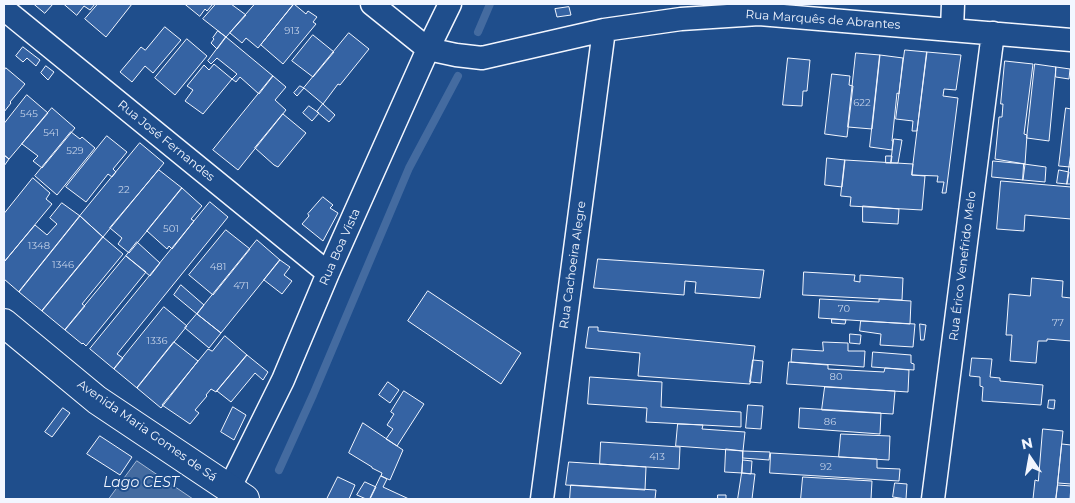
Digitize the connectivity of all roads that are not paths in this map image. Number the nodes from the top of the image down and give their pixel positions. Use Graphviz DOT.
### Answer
graph roads {
  1 [pos="372,4"];
  2 [pos="450,4"];
  3 [pos="953,4"];
  4 [pos="4,9"];
  5 [pos="604,30"];
  6 [pos="952,30"];
  7 [pos="993,33"];
  8 [pos="1071,40"];
  9 [pos="428,49"];
  10 [pos="328,273"];
  11 [pos="4,323"];
  12 [pos="237,494"];
  13 [pos="542,499"];
  14 [pos="933,499"];
  1 -- 9 [label="street"];
  2 -- 9 [label="street, Rua Boa Vista"];
  3 -- 6 [label="street"];
  4 -- 10 [label="street, Rua José Fernandes"];
  5 -- 6 [label="street, Rua Marquês de Abrantes"];
  5 -- 9 [label="street, Rua Marquês de Abrantes"];
  5 -- 13 [label="street, Rua Cachoeira Alegre"];
  6 -- 7 [label="street, Rua Marquês de Abrantes"];
  7 -- 8 [label="street, Rua Marquês de Abrantes"];
  7 -- 14 [label="street, Rua Érico Venefrido Melo"];
  9 -- 10 [label="street, Rua Boa Vista"];
  10 -- 12 [label="street, Rua Boa Vista"];
  11 -- 12 [label="street, Avenida Maria Gomes de Sá"];
}
